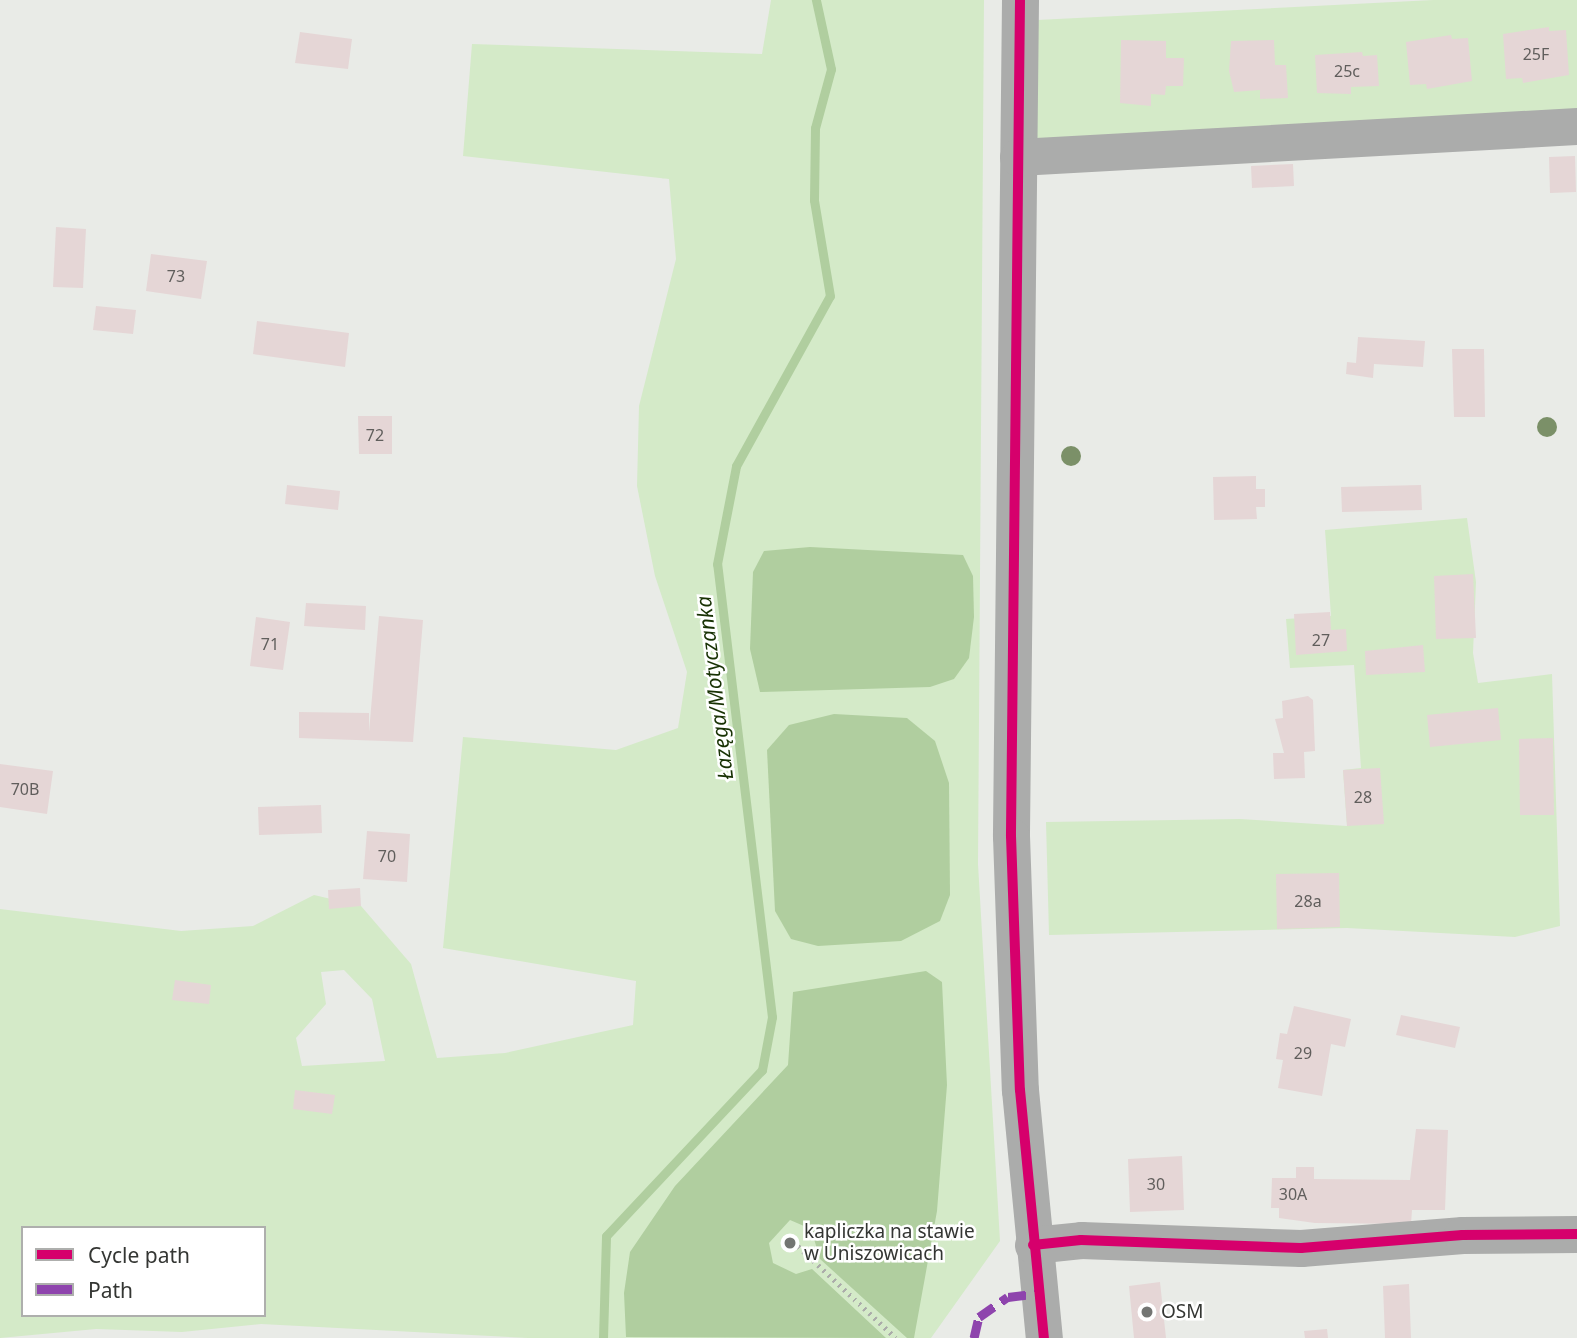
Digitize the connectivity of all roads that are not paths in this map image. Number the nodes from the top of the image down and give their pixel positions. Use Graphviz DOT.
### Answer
graph roads {
  1 [pos="1020,0"];
  2 [pos="1577,126"];
  3 [pos="1018,158"];
  4 [pos="1577,1234"];
  5 [pos="1033,1245"];
  6 [pos="1044,1338"];
  1 -- 3 [label="street"];
  2 -- 3 [label="street"];
  3 -- 5 [label="street"];
  4 -- 5 [label="street"];
  5 -- 6 [label="street"];
}
